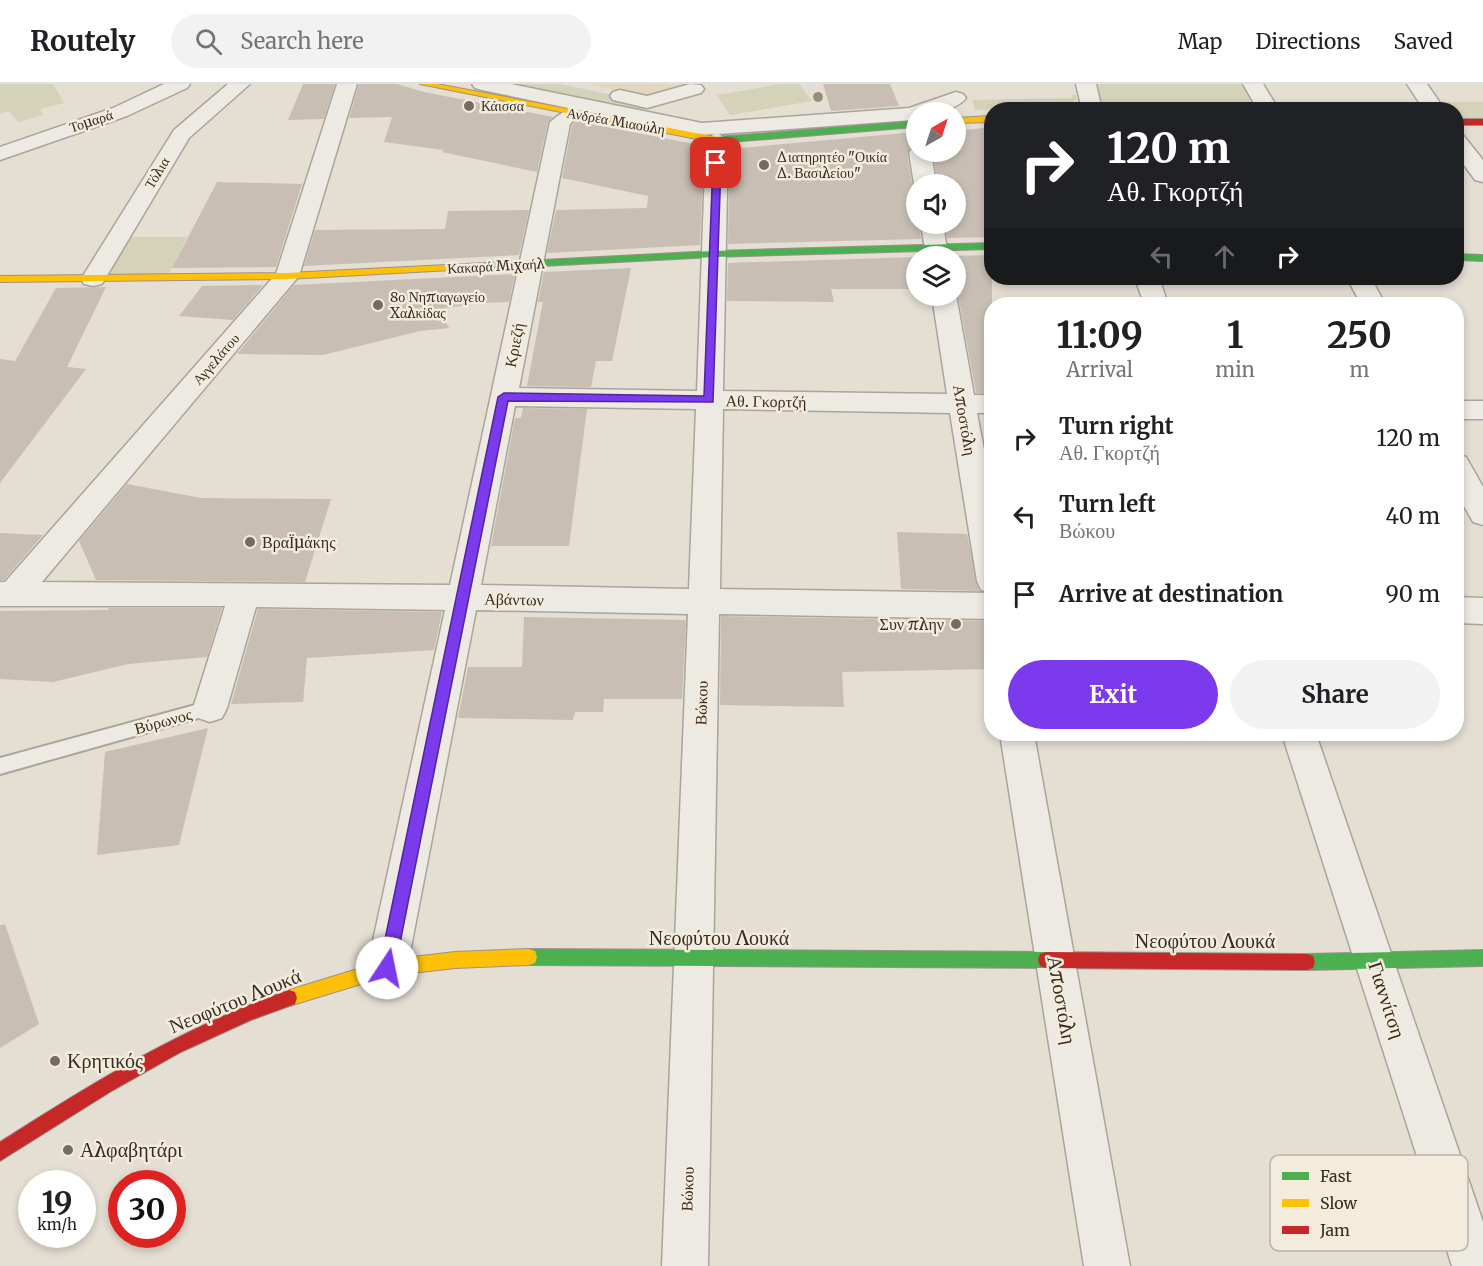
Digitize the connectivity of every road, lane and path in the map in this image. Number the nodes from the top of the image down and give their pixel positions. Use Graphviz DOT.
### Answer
graph roads {
  1 [pos="180,84"];
  2 [pos="240,84"];
  3 [pos="347,84"];
  4 [pos="424,84"];
  5 [pos="482,84"];
  6 [pos="560,84"];
  7 [pos="1086,84"];
  8 [pos="1252,84"];
  9 [pos="1417,84"];
  10 [pos="693,88"];
  11 [pos="956,98"];
  12 [pos="1090,102"];
  13 [pos="1264,102"];
  14 [pos="1429,102"];
  15 [pos="644,108"];
  16 [pos="667,108"];
  17 [pos="571,113"];
  18 [pos="984,119"];
  19 [pos="966,120"];
  20 [pos="1464,122"];
  21 [pos="1483,122"];
  22 [pos="906,128"];
  23 [pos="717,140"];
  24 [pos="1464,150"];
  25 [pos="0,154"];
  26 [pos="1483,176"];
  27 [pos="984,247"];
  28 [pos="966,249"];
  29 [pos="906,252"];
  30 [pos="714,254"];
  31 [pos="1464,257"];
  32 [pos="1483,258"];
  33 [pos="530,265"];
  34 [pos="287,276"];
  35 [pos="0,279"];
  36 [pos="93,279"];
  37 [pos="946,306"];
  38 [pos="504,397"];
  39 [pos="709,400"];
  40 [pos="962,403"];
  41 [pos="984,404"];
  42 [pos="1464,410"];
  43 [pos="1483,411"];
  44 [pos="1464,479"];
  45 [pos="1483,514"];
  46 [pos="984,534"];
  47 [pos="7,594"];
  48 [pos="244,594"];
  49 [pos="462,598"];
  50 [pos="704,603"];
  51 [pos="984,606"];
  52 [pos="1464,610"];
  53 [pos="1483,611"];
  54 [pos="210,708"];
  55 [pos="1018,741"];
  56 [pos="1301,741"];
  57 [pos="0,766"];
  58 [pos="694,957"];
  59 [pos="1483,958"];
  60 [pos="1055,959"];
  61 [pos="1374,962"];
  62 [pos="387,968"];
  63 [pos="0,1152"];
  64 [pos="1438,1155"];
  65 [pos="1468,1245"];
  66 [pos="685,1266"];
  67 [pos="1107,1266"];
  68 [pos="1475,1266"];
  1 -- 25 [label="street, Τομαρά"];
  2 -- 36 [label="street, Τόλια"];
  3 -- 34 [label="street, Αγγελάτου"];
  4 -- 17 [label="main road, Ανδρέα Μιαούλη"];
  5 -- 15 [label="street"];
  6 -- 15 [label="street"];
  7 -- 12 [label="street"];
  8 -- 13 [label="street"];
  9 -- 14 [label="street"];
  10 -- 15 [label="street"];
  11 -- 15 [label="street"];
  15 -- 16 [label="street"];
  17 -- 23 [label="main road, Ανδρέα Μιαούλη"];
  17 -- 33 [label="street, Κριεζή"];
  18 -- 19 [label="main road"];
  20 -- 21 [label="main road"];
  22 -- 23 [label="main road, Ανδρέα Μιαούλη"];
  23 -- 30 [label="street, Βώκου"];
  24 -- 26 [label="street"];
  27 -- 28 [label="main road, Κακαρά Μιχαήλ"];
  29 -- 30 [label="main road, Κακαρά Μιχαήλ"];
  30 -- 33 [label="main road, Κακαρά Μιχαήλ"];
  30 -- 39 [label="street, Βώκου"];
  31 -- 32 [label="main road"];
  33 -- 34 [label="main road, Κακαρά Μιχαήλ"];
  33 -- 38 [label="street, Κριεζή"];
  34 -- 36 [label="main road, Κακαρά Μιχαήλ"];
  34 -- 47 [label="street, Αγγελάτου"];
  35 -- 36 [label="main road, Κακαρά Μιχαήλ"];
  37 -- 40 [label="street, Αποστόλη"];
  38 -- 39 [label="street, Αθ. Γκορτζή"];
  38 -- 49 [label="street, Κριεζή"];
  39 -- 40 [label="street, Αθ. Γκορτζή"];
  39 -- 50 [label="street, Βώκου"];
  40 -- 41 [label="street, Αθ. Γκορτζή"];
  40 -- 46 [label="street, Αποστόλη"];
  42 -- 43 [label="street"];
  44 -- 45 [label="street"];
  47 -- 48 [label="street, Αβάντων"];
  48 -- 49 [label="street, Αβάντων"];
  48 -- 54 [label="street, Βύρωνος"];
  49 -- 50 [label="street, Αβάντων"];
  49 -- 62 [label="street, Κριεζή"];
  50 -- 51 [label="street, Αβάντων"];
  50 -- 58 [label="street, Βώκου"];
  52 -- 53 [label="street"];
  54 -- 57 [label="lane, Βύρωνος"];
  55 -- 60 [label="street, Αποστόλη"];
  56 -- 61 [label="street, Γιαννίτση"];
  58 -- 60 [label="main road, Νεοφύτου Λουκά"];
  58 -- 62 [label="main road, Νεοφύτου Λουκά"];
  58 -- 66 [label="street, Βώκου"];
  59 -- 61 [label="main road, Νεοφύτου Λουκά"];
  60 -- 61 [label="main road, Νεοφύτου Λουκά"];
  60 -- 67 [label="street, Αποστόλη"];
  61 -- 64 [label="street, Γιαννίτση"];
  62 -- 63 [label="main road, Νεοφύτου Λουκά"];
  65 -- 68 [label="street, Γιαννίτση"];
}
